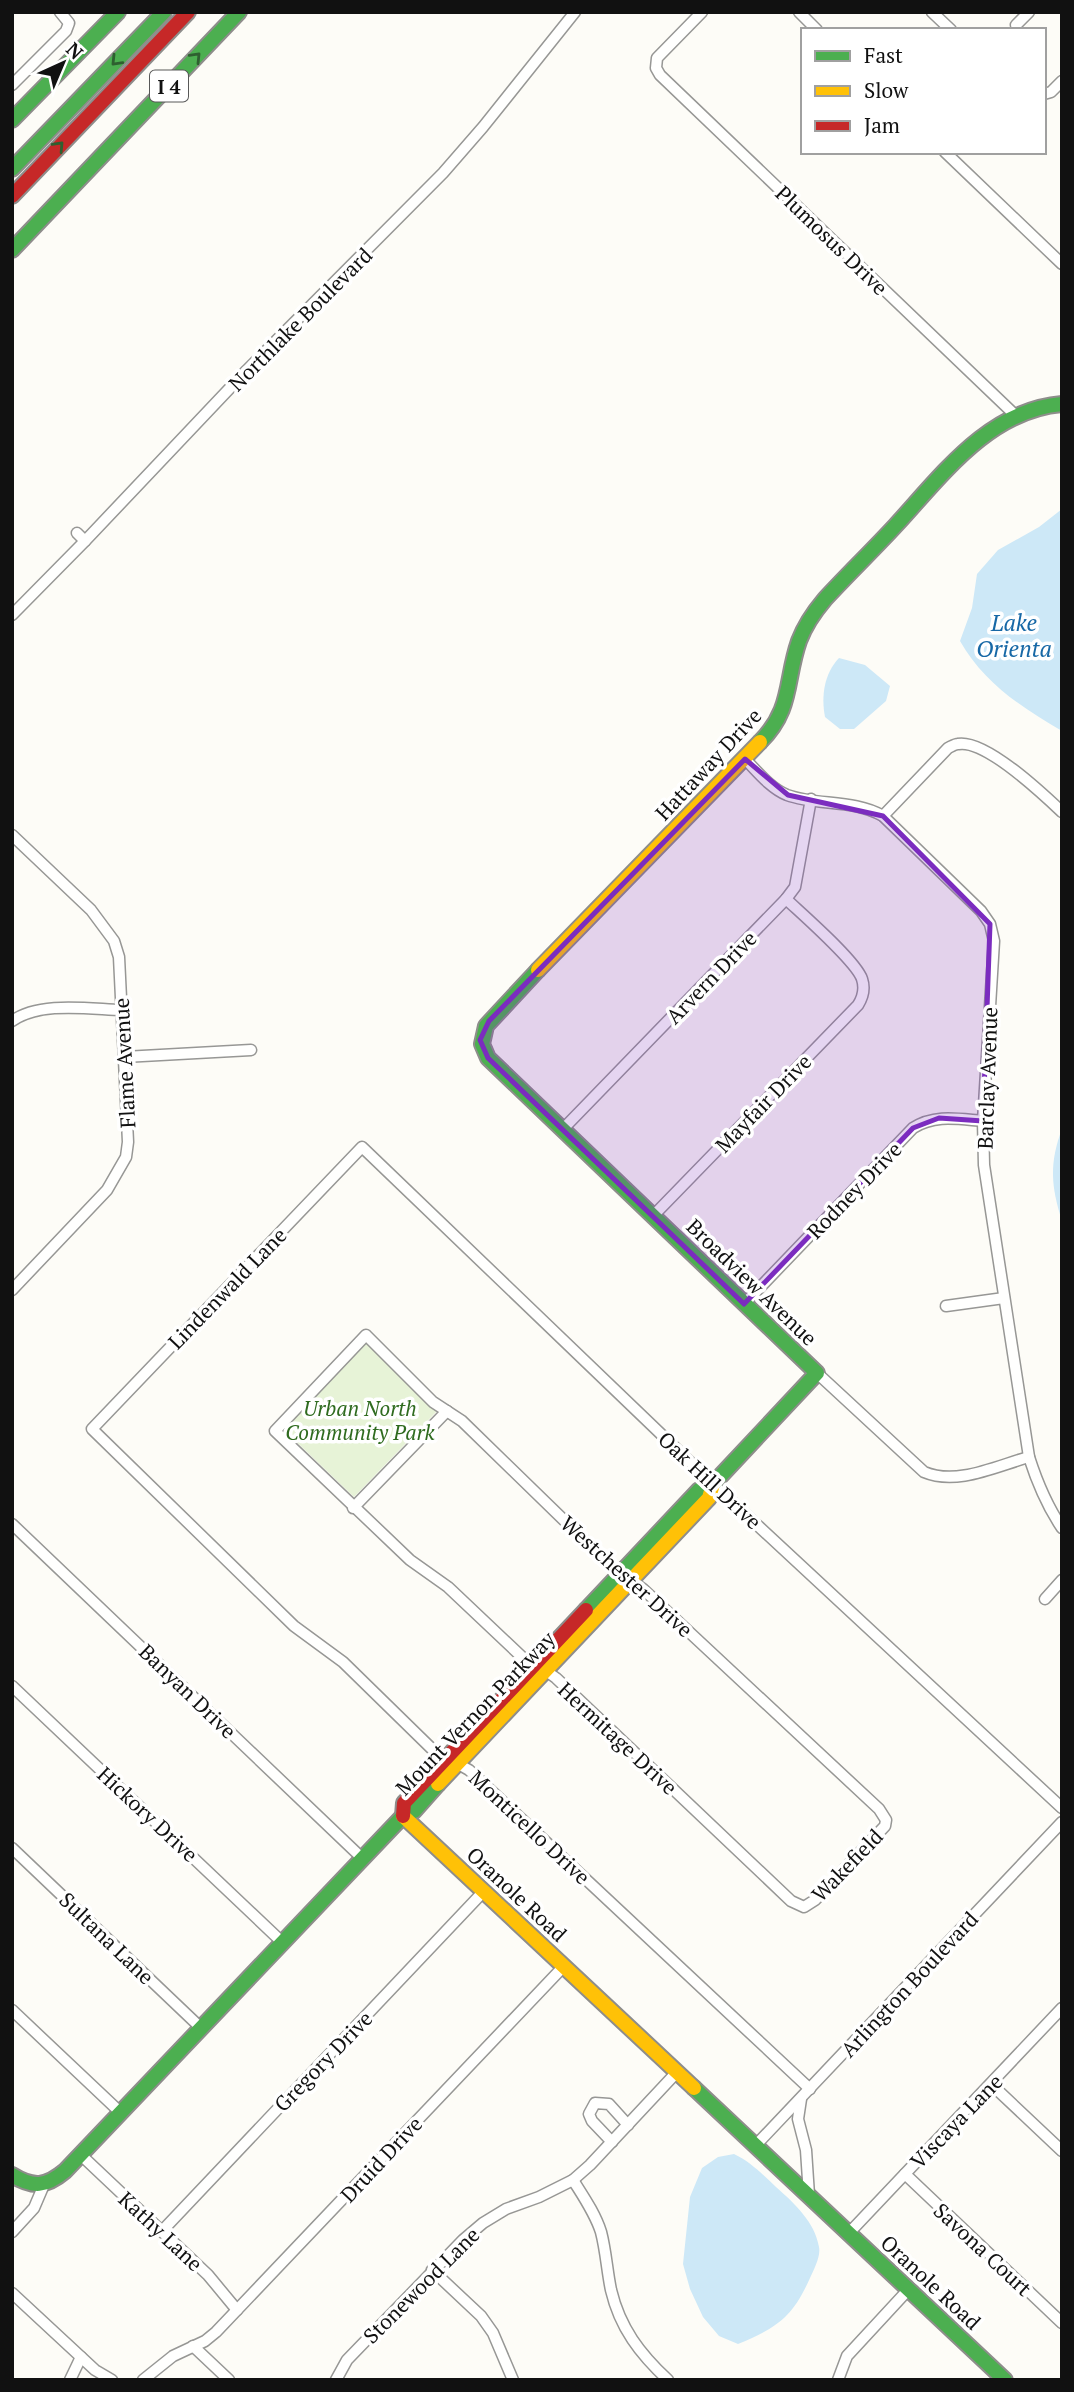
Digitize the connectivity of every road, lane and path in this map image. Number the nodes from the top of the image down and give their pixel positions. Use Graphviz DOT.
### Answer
graph roads {
  1 [pos="60,12"];
  2 [pos="118,12"];
  3 [pos="163,12"];
  4 [pos="188,12"];
  5 [pos="239,12"];
  6 [pos="575,12"];
  7 [pos="702,12"];
  8 [pos="799,12"];
  9 [pos="932,12"];
  10 [pos="1029,12"];
  11 [pos="1016,25"];
  12 [pos="815,28"];
  13 [pos="949,28"];
  14 [pos="1062,81"];
  15 [pos="12,85"];
  16 [pos="1046,93"];
  17 [pos="12,120"];
  18 [pos="947,154"];
  19 [pos="12,169"];
  20 [pos="12,196"];
  21 [pos="12,250"];
  22 [pos="1062,264"];
  23 [pos="1062,404"];
  24 [pos="1015,415"];
  25 [pos="77,533"];
  26 [pos="85,541"];
  27 [pos="12,615"];
  28 [pos="744,760"];
  29 [pos="811,799"];
  30 [pos="1062,812"];
  31 [pos="883,816"];
  32 [pos="12,835"];
  33 [pos="786,899"];
  34 [pos="122,1010"];
  35 [pos="12,1021"];
  36 [pos="480,1040"];
  37 [pos="251,1050"];
  38 [pos="124,1057"];
  39 [pos="983,1121"];
  40 [pos="563,1129"];
  41 [pos="362,1147"];
  42 [pos="653,1216"];
  43 [pos="12,1290"];
  44 [pos="1004,1298"];
  45 [pos="744,1304"];
  46 [pos="946,1306"];
  47 [pos="817,1373"];
  48 [pos="447,1411"];
  49 [pos="92,1429"];
  50 [pos="275,1431"];
  51 [pos="1029,1457"];
  52 [pos="713,1483"];
  53 [pos="354,1508"];
  54 [pos="12,1524"];
  55 [pos="1062,1528"];
  56 [pos="627,1576"];
  57 [pos="1062,1580"];
  58 [pos="1045,1599"];
  59 [pos="540,1667"];
  60 [pos="12,1686"];
  61 [pos="452,1760"];
  62 [pos="1062,1808"];
  63 [pos="403,1816"];
  64 [pos="886,1820"];
  65 [pos="1062,1822"];
  66 [pos="12,1848"];
  67 [pos="363,1858"];
  68 [pos="484,1891"];
  69 [pos="804,1907"];
  70 [pos="283,1943"];
  71 [pos="564,1966"];
  72 [pos="1062,2008"];
  73 [pos="12,2010"];
  74 [pos="201,2028"];
  75 [pos="677,2072"];
  76 [pos="991,2084"];
  77 [pos="810,2089"];
  78 [pos="801,2097"];
  79 [pos="121,2113"];
  80 [pos="628,2125"];
  81 [pos="612,2142"];
  82 [pos="756,2145"];
  83 [pos="1062,2151"];
  84 [pos="81,2155"];
  85 [pos="905,2174"];
  86 [pos="12,2175"];
  87 [pos="573,2179"];
  88 [pos="43,2187"];
  89 [pos="809,2195"];
  90 [pos="162,2231"];
  91 [pos="12,2232"];
  92 [pos="849,2233"];
  93 [pos="432,2270"];
  94 [pos="908,2290"];
  95 [pos="12,2293"];
  96 [pos="237,2310"];
  97 [pos="1062,2323"];
  98 [pos="193,2346"];
  99 [pos="81,2357"];
  100 [pos="70,2380"];
  101 [pos="112,2380"];
  102 [pos="143,2380"];
  103 [pos="229,2380"];
  104 [pos="336,2380"];
  105 [pos="513,2380"];
  106 [pos="668,2380"];
  107 [pos="838,2380"];
  108 [pos="1005,2380"];
  1 -- 15 [label="street"];
  2 -- 17 [label="main road"];
  3 -- 19 [label="main road, one-way"];
  20 -- 4 [label="main road, one-way"];
  21 -- 5 [label="main road, I 4, one-way"];
  6 -- 26 [label="street, Northlake Boulevard"];
  7 -- 24 [label="street, Plumosus Drive"];
  8 -- 12 [label="street"];
  9 -- 13 [label="street"];
  10 -- 11 [label="street"];
  14 -- 16 [label="street"];
  18 -- 22 [label="street"];
  23 -- 24 [label="main road, Hattaway Drive"];
  24 -- 28 [label="main road, Hattaway Drive"];
  25 -- 26 [label="street"];
  26 -- 27 [label="street, Northlake Boulevard"];
  28 -- 29 [label="street, Barclay Avenue"];
  28 -- 36 [label="main road, Hattaway Drive"];
  29 -- 31 [label="street, Barclay Avenue"];
  29 -- 33 [label="street, Arvern Drive"];
  30 -- 31 [label="street"];
  31 -- 39 [label="street, Barclay Avenue"];
  32 -- 34 [label="street, Flame Avenue"];
  33 -- 40 [label="street, Arvern Drive"];
  33 -- 42 [label="street, Mayfair Drive"];
  34 -- 35 [label="street"];
  34 -- 38 [label="street, Flame Avenue"];
  36 -- 40 [label="main road, Broadview Avenue"];
  37 -- 38 [label="street"];
  38 -- 43 [label="street, Flame Avenue"];
  39 -- 44 [label="street, Barclay Avenue"];
  39 -- 45 [label="street, Rodney Drive"];
  40 -- 42 [label="main road, Broadview Avenue"];
  41 -- 49 [label="street, Lindenwald Lane"];
  41 -- 52 [label="street, Oak Hill Drive"];
  42 -- 45 [label="main road, Broadview Avenue"];
  44 -- 46 [label="street"];
  44 -- 51 [label="street, Barclay Avenue"];
  45 -- 47 [label="main road, Broadview Avenue"];
  47 -- 51 [label="street, Broadview Avenue"];
  47 -- 52 [label="main road, Mount Vernon Parkway"];
  48 -- 50 [label="street, Westchester Drive"];
  48 -- 53 [label="street"];
  48 -- 56 [label="street, Westchester Drive"];
  49 -- 61 [label="street, Monticello Drive"];
  50 -- 53 [label="street, Hermitage Drive"];
  51 -- 55 [label="street, Barclay Avenue"];
  52 -- 56 [label="main road, Mount Vernon Parkway"];
  52 -- 62 [label="street, Oak Hill Drive"];
  53 -- 59 [label="street, Hermitage Drive"];
  54 -- 67 [label="street, Banyan Drive"];
  56 -- 59 [label="main road, Mount Vernon Parkway"];
  56 -- 64 [label="street, Westchester Drive"];
  57 -- 58 [label="street"];
  59 -- 61 [label="main road, Mount Vernon Parkway"];
  59 -- 69 [label="street, Hermitage Drive"];
  60 -- 70 [label="street, Hickory Drive"];
  61 -- 63 [label="main road, Mount Vernon Parkway"];
  61 -- 77 [label="street, Monticello Drive"];
  63 -- 67 [label="main road"];
  63 -- 68 [label="main road, Oranole Road"];
  64 -- 69 [label="street, Wakefield"];
  65 -- 77 [label="street, Arlington Boulevard"];
  66 -- 74 [label="street, Sultana Lane"];
  67 -- 70 [label="main road"];
  68 -- 71 [label="main road, Oranole Road"];
  68 -- 90 [label="street, Gregory Drive"];
  70 -- 74 [label="main road"];
  71 -- 75 [label="main road, Oranole Road"];
  71 -- 96 [label="street, Druid Drive"];
  72 -- 76 [label="street, Viscaya Lane"];
  73 -- 79 [label="street"];
  74 -- 79 [label="main road"];
  75 -- 80 [label="street, Stonewood Lane"];
  75 -- 82 [label="main road, Oranole Road"];
  76 -- 83 [label="street"];
  76 -- 85 [label="street, Viscaya Lane"];
  77 -- 78 [label="street, Arlington Boulevard"];
  78 -- 82 [label="street, Arlington Boulevard"];
  78 -- 89 [label="street"];
  79 -- 84 [label="main road"];
  80 -- 81 [label="street, Stonewood Lane"];
  80 -- 81 [label="street"];
  81 -- 87 [label="street, Stonewood Lane"];
  82 -- 89 [label="main road, Oranole Road"];
  84 -- 88 [label="main road"];
  84 -- 90 [label="street, Kathy Lane"];
  85 -- 92 [label="street, Viscaya Lane"];
  85 -- 97 [label="street, Savona Court"];
  86 -- 88 [label="main road"];
  87 -- 93 [label="street, Stonewood Lane"];
  87 -- 106 [label="street"];
  88 -- 91 [label="street"];
  89 -- 92 [label="main road, Oranole Road"];
  90 -- 96 [label="street, Kathy Lane"];
  92 -- 94 [label="main road, Oranole Road"];
  93 -- 104 [label="street, Stonewood Lane"];
  93 -- 105 [label="street"];
  94 -- 107 [label="street"];
  94 -- 108 [label="main road, Oranole Road"];
  95 -- 99 [label="street"];
  96 -- 98 [label="street, Druid Drive"];
  98 -- 102 [label="street, Druid Drive"];
  98 -- 103 [label="street"];
  99 -- 100 [label="street"];
  99 -- 101 [label="street"];
}
